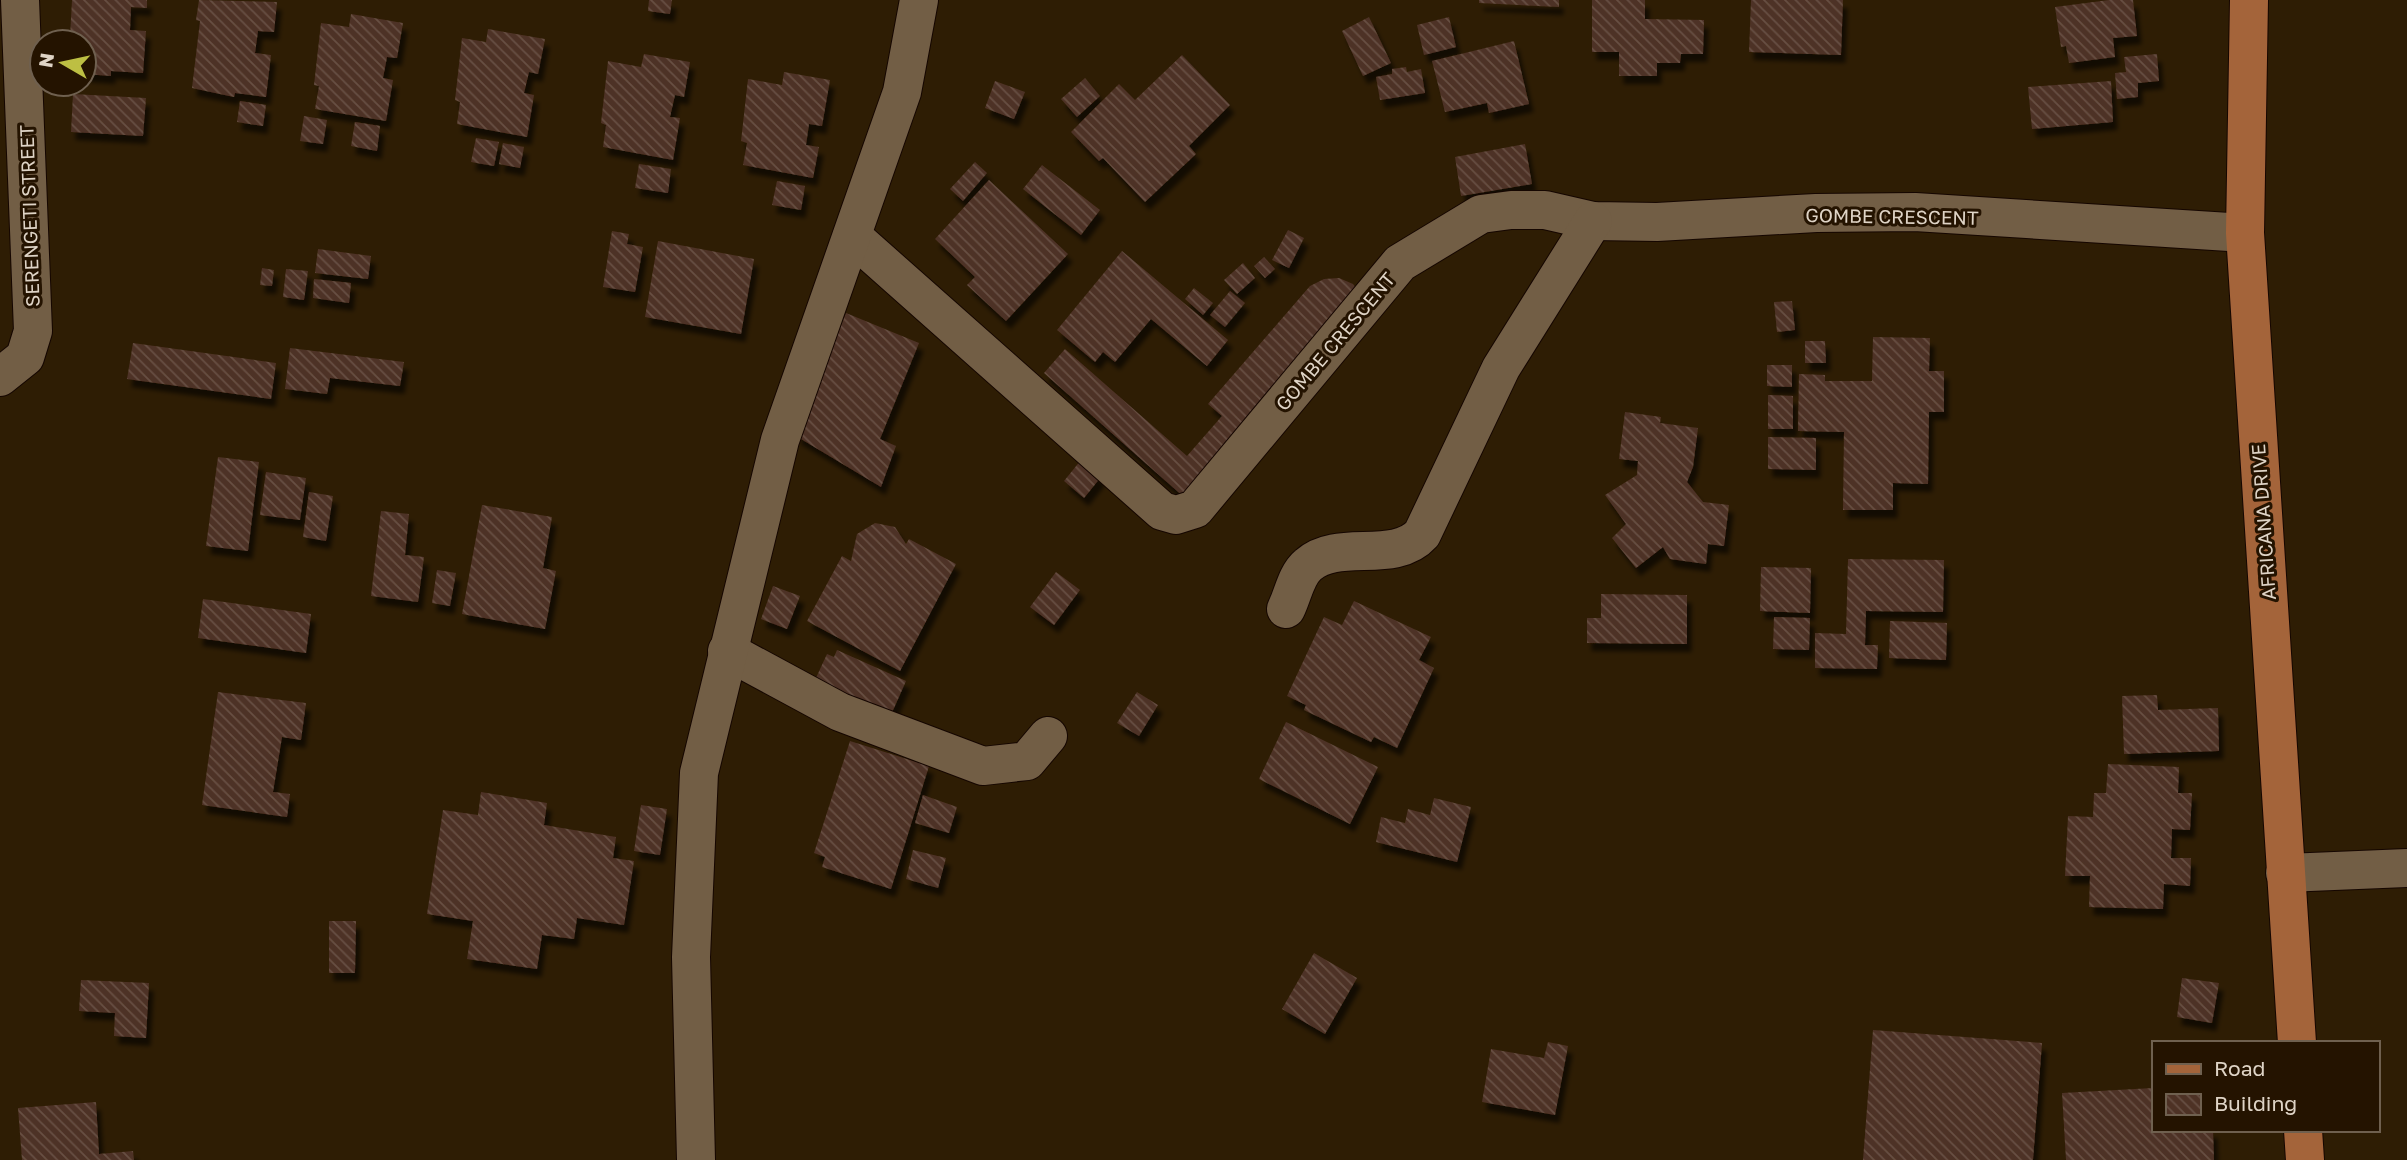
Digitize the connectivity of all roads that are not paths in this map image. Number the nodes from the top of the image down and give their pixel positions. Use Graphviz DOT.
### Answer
graph roads {
  1 [pos="20,0"];
  2 [pos="919,0"];
  3 [pos="2249,0"];
  4 [pos="1593,221"];
  5 [pos="2245,233"];
  6 [pos="852,236"];
  7 [pos="0,377"];
  8 [pos="1286,609"];
  9 [pos="727,651"];
  10 [pos="1048,736"];
  11 [pos="2407,868"];
  12 [pos="2285,873"];
  13 [pos="2297,1041"];
  14 [pos="2303,1132"];
  15 [pos="695,1160"];
  16 [pos="2305,1160"];
  1 -- 7 [label="street, SERENGETI STREET"];
  2 -- 6 [label="street"];
  3 -- 5 [label="main road, AFRICANA DRIVE"];
  4 -- 5 [label="street, GOMBE CRESCENT"];
  4 -- 6 [label="street, GOMBE CRESCENT"];
  4 -- 8 [label="street"];
  5 -- 12 [label="main road, AFRICANA DRIVE"];
  6 -- 9 [label="street"];
  9 -- 10 [label="street"];
  9 -- 15 [label="street"];
  11 -- 12 [label="street"];
  12 -- 13 [label="main road, AFRICANA DRIVE"];
  14 -- 16 [label="main road"];
}
